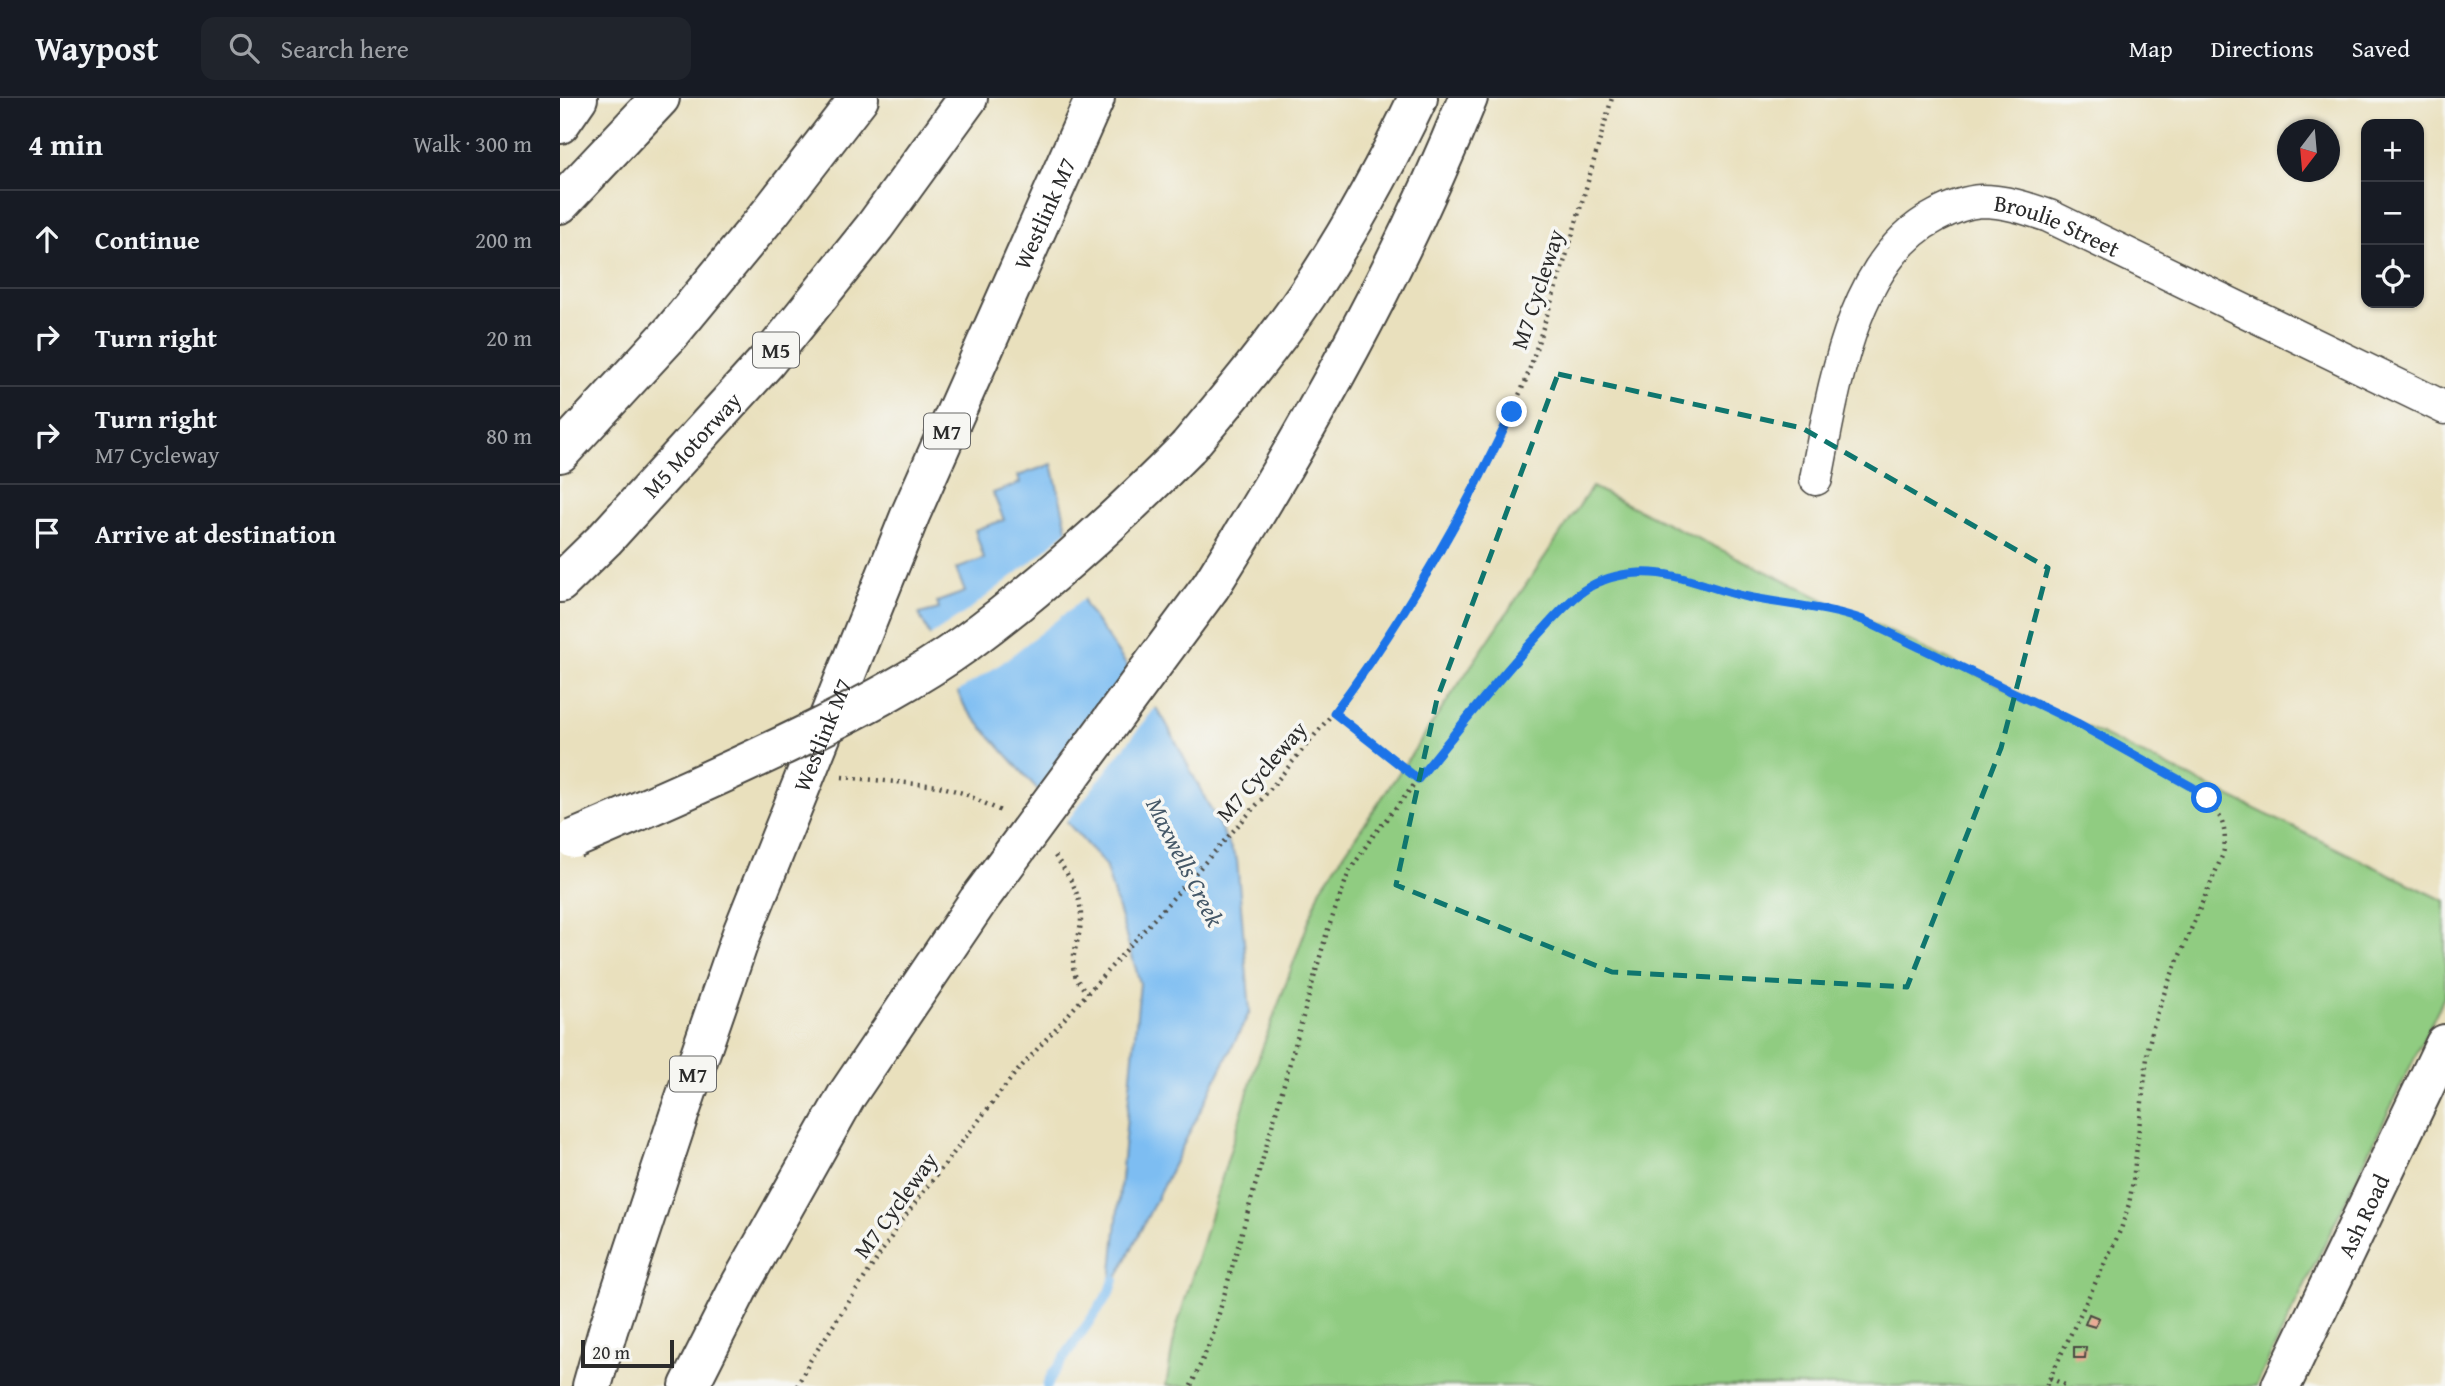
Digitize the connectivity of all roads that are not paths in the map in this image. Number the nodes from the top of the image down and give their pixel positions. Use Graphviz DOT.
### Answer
graph roads {
  1 [pos="578,98"];
  2 [pos="660,98"];
  3 [pos="859,98"];
  4 [pos="968,98"];
  5 [pos="1095,98"];
  6 [pos="1418,98"];
  7 [pos="1468,98"];
  8 [pos="560,124"];
  9 [pos="560,204"];
  10 [pos="2445,408"];
  11 [pos="560,453"];
  12 [pos="1816,480"];
  13 [pos="560,583"];
  14 [pos="567,842"];
  15 [pos="2445,1044"];
  16 [pos="592,1386"];
  17 [pos="689,1386"];
  18 [pos="2281,1386"];
  1 -- 8 [label="main road"];
  2 -- 9 [label="main road"];
  3 -- 11 [label="main road"];
  4 -- 13 [label="main road, M5 Motorway / M5"];
  5 -- 16 [label="main road, Westlink M7 / M7"];
  6 -- 14 [label="main road, bridge"];
  7 -- 17 [label="main road, bridge"];
  10 -- 12 [label="street, Broulie Street"];
  15 -- 18 [label="main road, Ash Road"];
}
